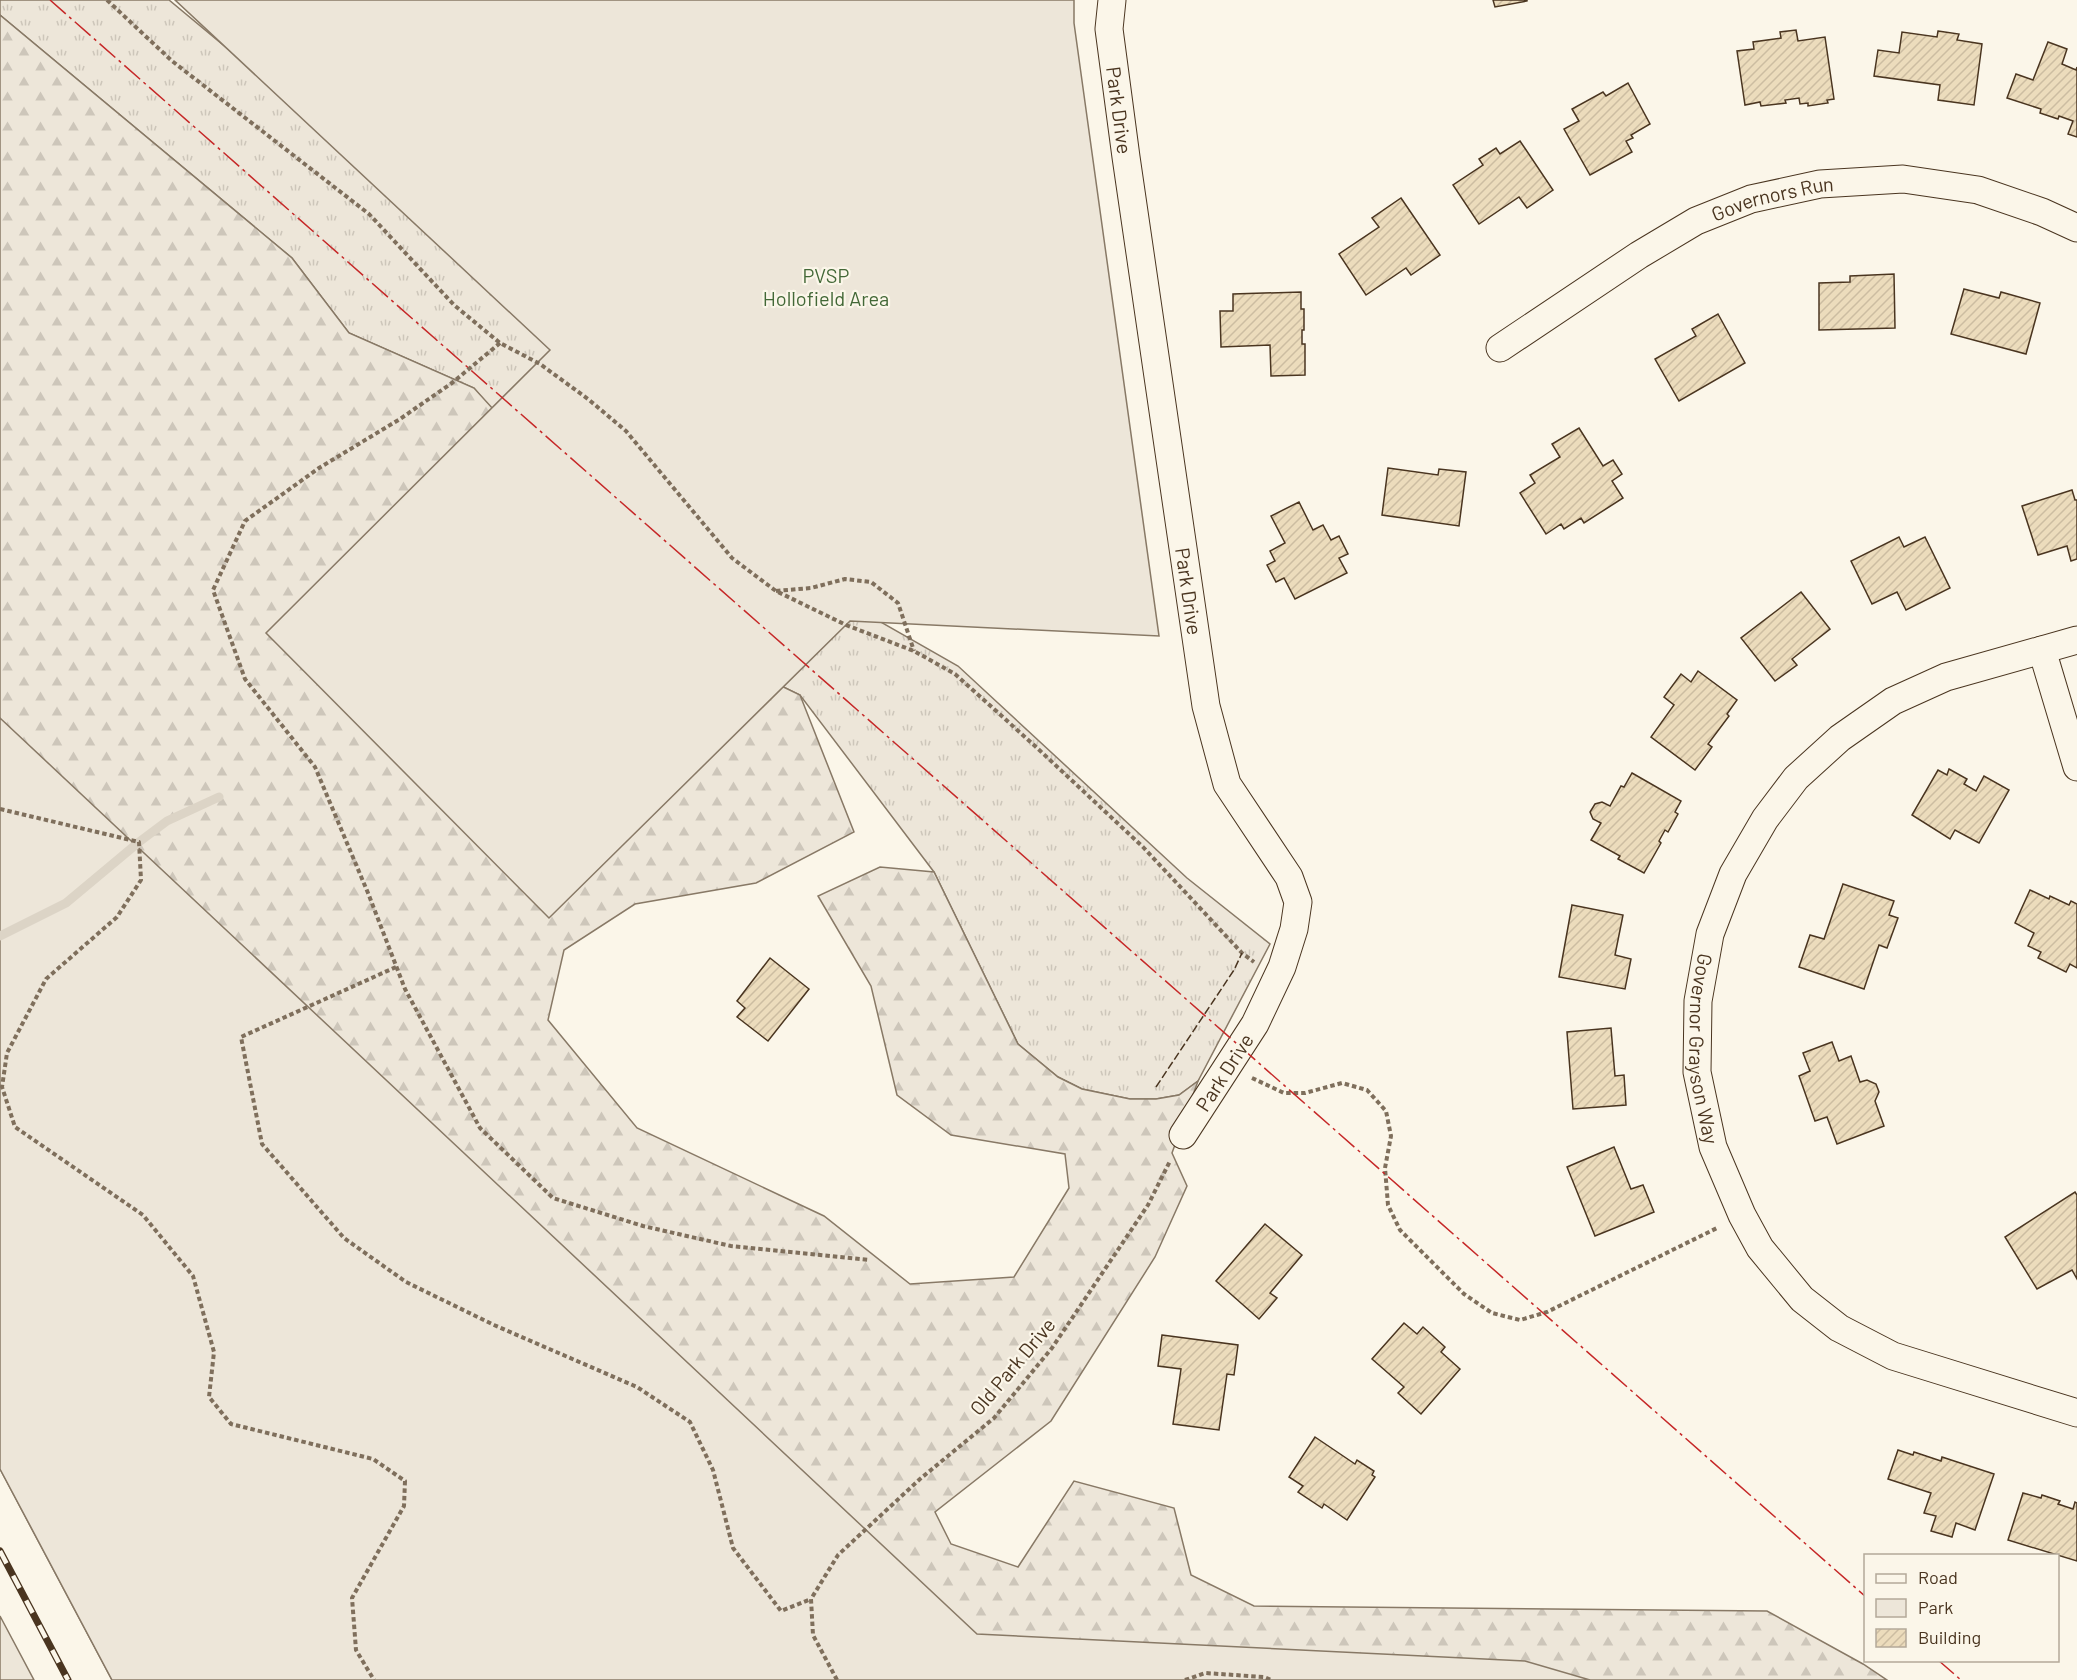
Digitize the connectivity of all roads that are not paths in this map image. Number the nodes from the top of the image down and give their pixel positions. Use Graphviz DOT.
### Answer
graph roads {
  1 [pos="1112,0"];
  2 [pos="2077,228"];
  3 [pos="1500,348"];
  4 [pos="2077,640"];
  5 [pos="2042,650"];
  6 [pos="2077,767"];
  7 [pos="1183,1135"];
  8 [pos="2077,1413"];
  1 -- 7 [label="street, Park Drive"];
  2 -- 3 [label="street, Governors Run"];
  4 -- 5 [label="street, Governor Grayson Way"];
  5 -- 6 [label="street"];
  5 -- 8 [label="street, Governor Grayson Way"];
}
